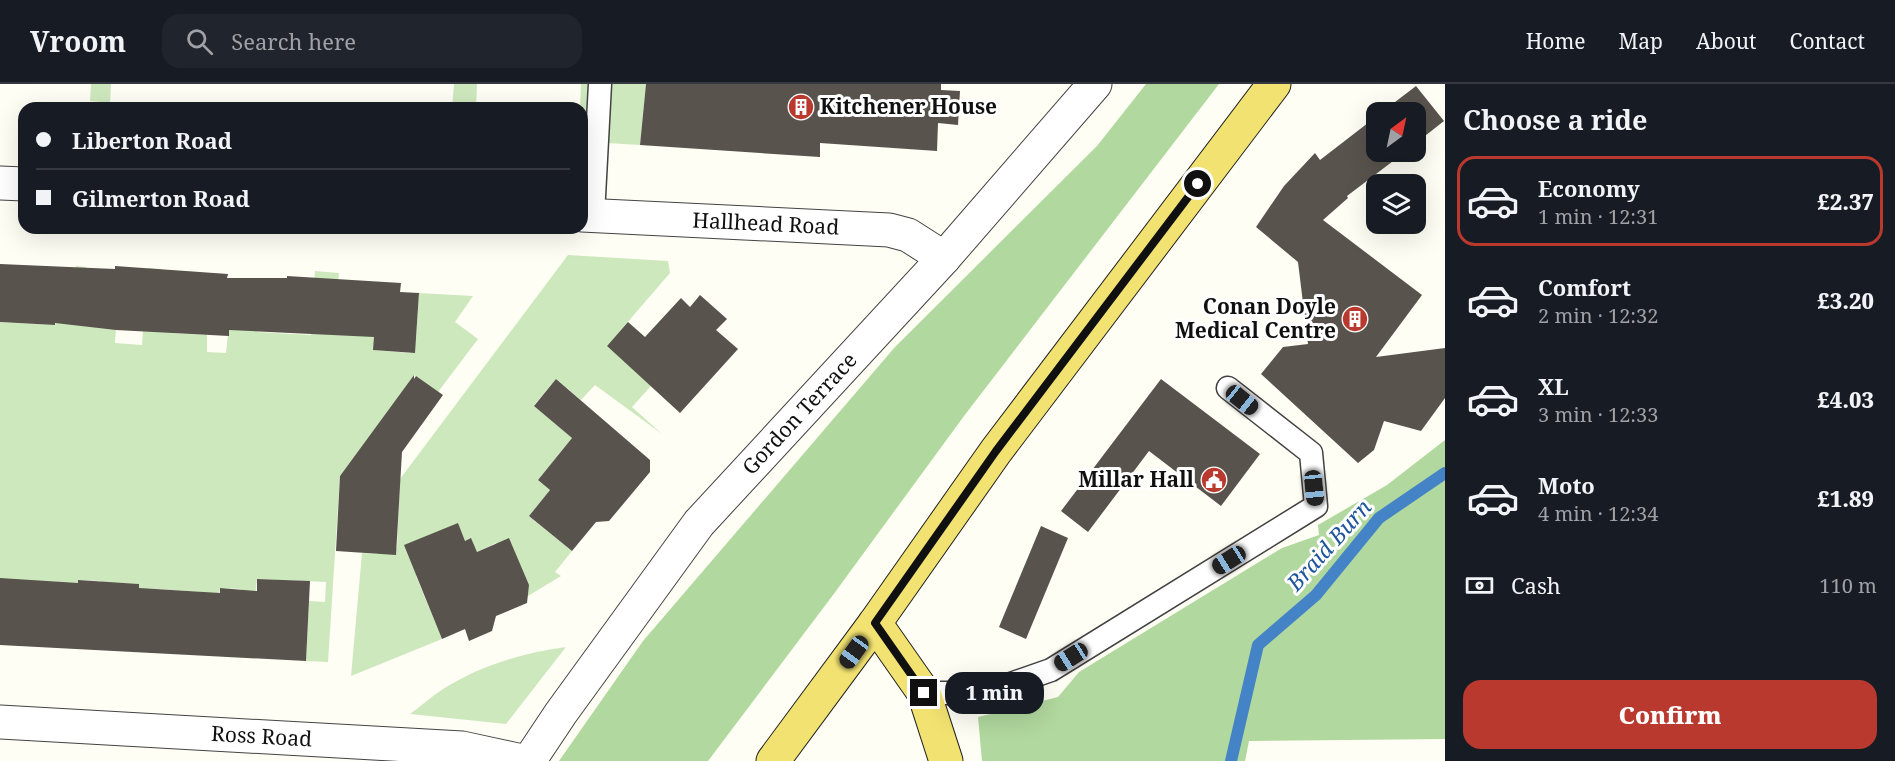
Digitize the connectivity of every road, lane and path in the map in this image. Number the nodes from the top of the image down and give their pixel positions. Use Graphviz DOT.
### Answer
graph roads {
  1 [pos="600,84"];
  2 [pos="1095,84"];
  3 [pos="1274,84"];
  4 [pos="0,183"];
  5 [pos="18,184"];
  6 [pos="588,205"];
  7 [pos="588,215"];
  8 [pos="944,258"];
  9 [pos="1228,388"];
  10 [pos="875,623"];
  11 [pos="924,693"];
  12 [pos="0,722"];
  13 [pos="522,761"];
  14 [pos="529,761"];
  15 [pos="773,761"];
  16 [pos="946,761"];
  1 -- 6 [label="lane"];
  2 -- 8 [label="street, Gordon Terrace"];
  3 -- 10 [label="main road"];
  4 -- 5 [label="street"];
  7 -- 8 [label="street, Hallhead Road"];
  8 -- 14 [label="street, Gordon Terrace"];
  9 -- 11 [label="lane"];
  10 -- 11 [label="main road"];
  10 -- 15 [label="main road"];
  11 -- 16 [label="main road"];
  12 -- 13 [label="street, Ross Road"];
}
